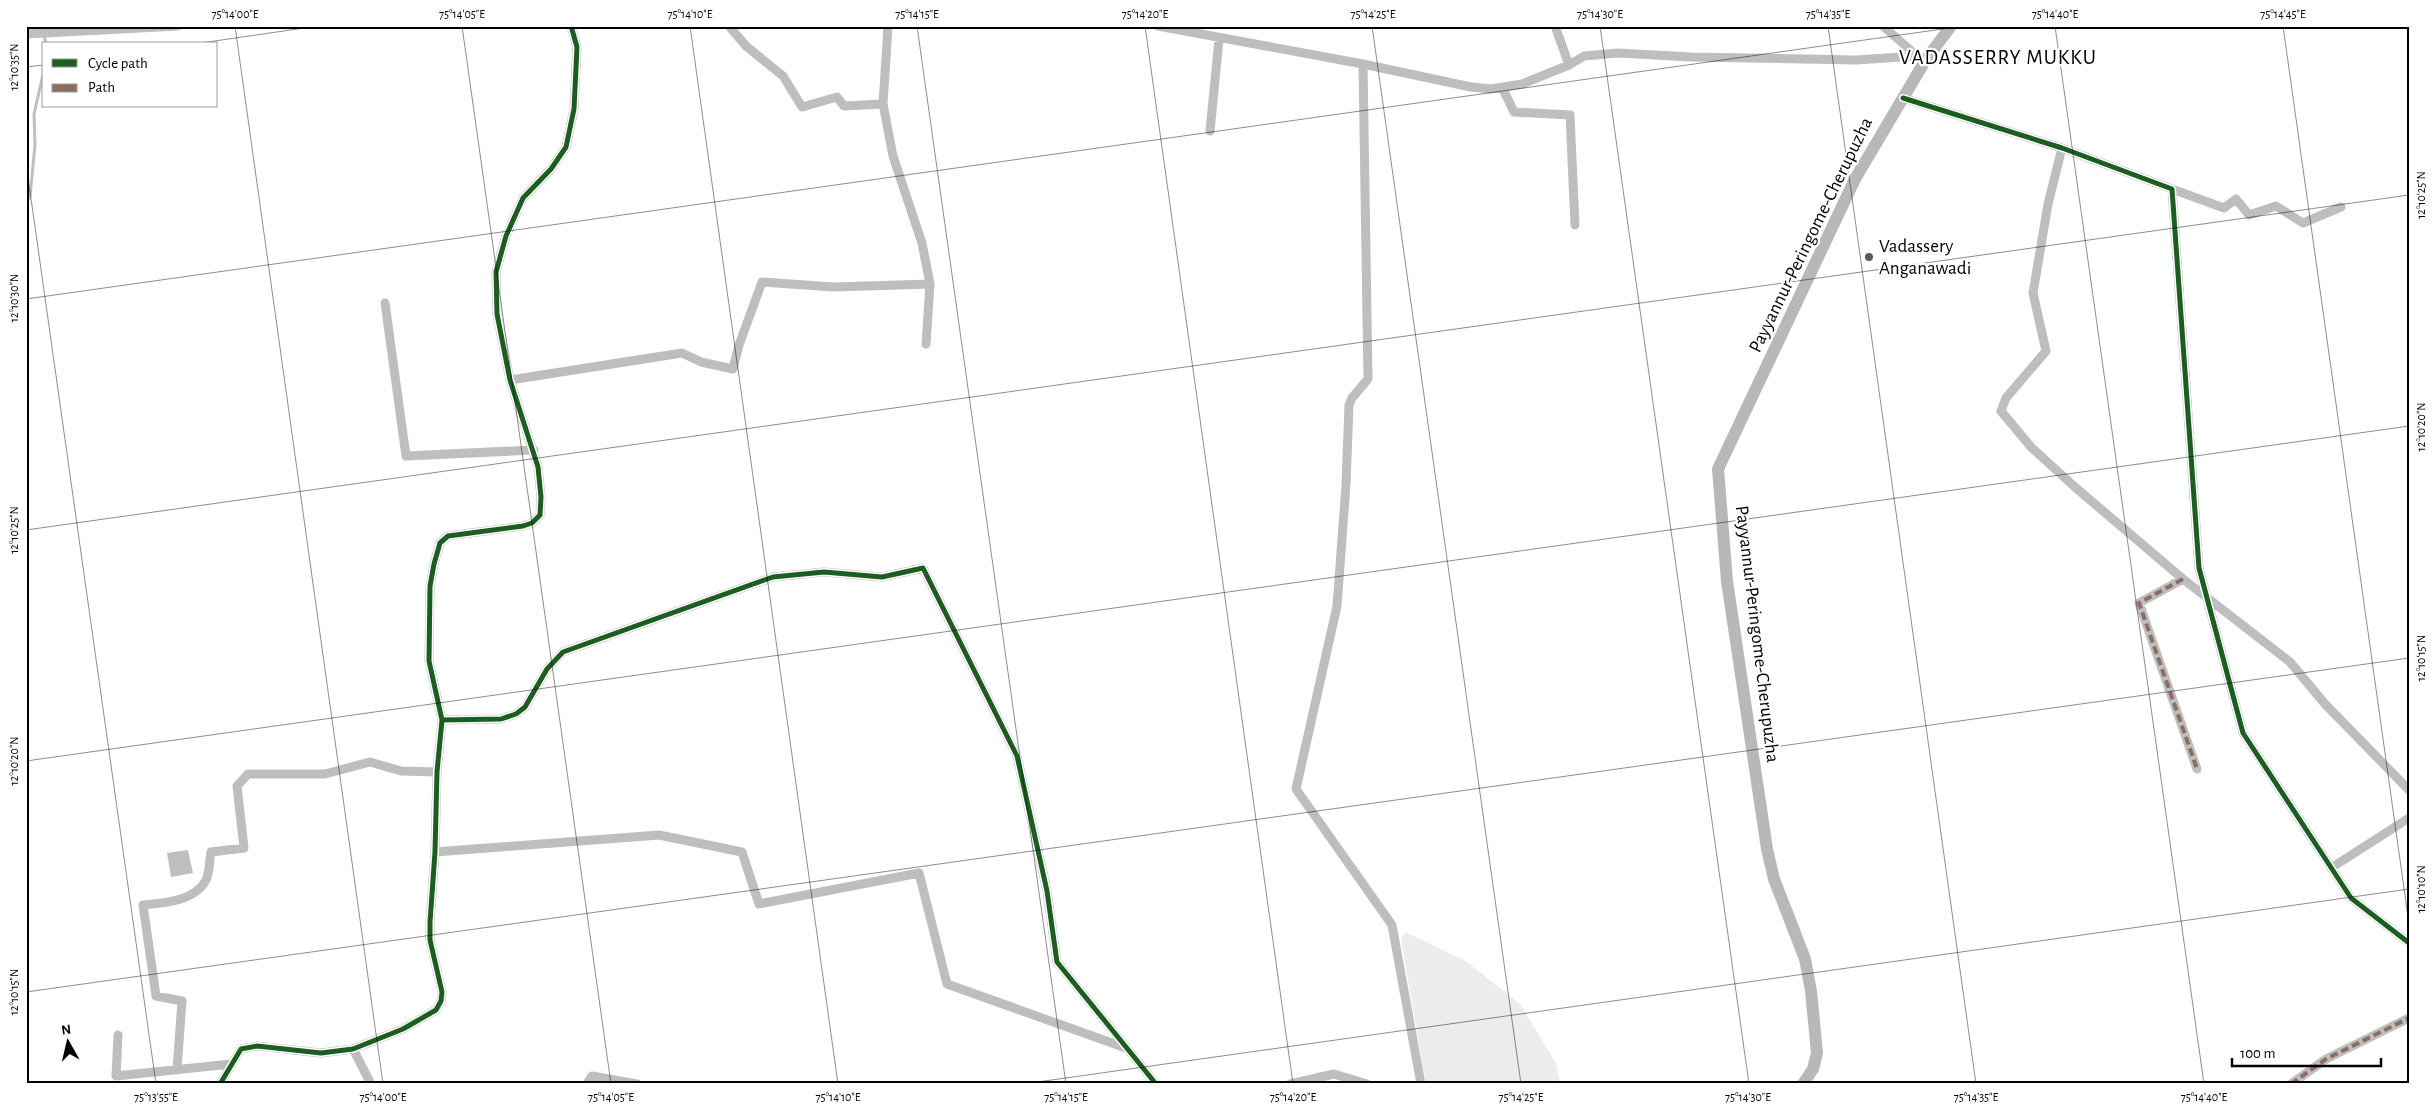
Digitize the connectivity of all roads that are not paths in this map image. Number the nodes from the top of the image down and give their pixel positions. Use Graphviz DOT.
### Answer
graph roads {
  1 [pos="178,26"];
  2 [pos="571,26"];
  3 [pos="729,26"];
  4 [pos="888,26"];
  5 [pos="1158,26"];
  6 [pos="1555,26"];
  7 [pos="1883,26"];
  8 [pos="1951,26"];
  9 [pos="1197,30"];
  10 [pos="30,33"];
  11 [pos="1219,39"];
  12 [pos="1920,59"];
  13 [pos="1363,64"];
  14 [pos="1569,65"];
  15 [pos="1502,88"];
  16 [pos="1902,98"];
  17 [pos="883,104"];
  18 [pos="1210,131"];
  19 [pos="2062,148"];
  20 [pos="2172,190"];
  21 [pos="2341,207"];
  22 [pos="1575,225"];
  23 [pos="930,284"];
  24 [pos="385,302"];
  25 [pos="926,344"];
  26 [pos="510,380"];
  27 [pos="534,450"];
  28 [pos="2183,579"];
  29 [pos="2206,596"];
  30 [pos="442,720"];
  31 [pos="2197,769"];
  32 [pos="437,772"];
  33 [pos="2409,790"];
  34 [pos="2409,818"];
  35 [pos="435,852"];
  36 [pos="2331,868"];
  37 [pos="2409,943"];
  38 [pos="2409,1018"];
  39 [pos="118,1034"];
  40 [pos="1127,1048"];
  41 [pos="353,1049"];
  42 [pos="230,1064"];
  43 [pos="177,1070"];
  44 [pos="220,1084"];
  45 [pos="370,1084"];
  46 [pos="587,1084"];
  47 [pos="636,1084"];
  48 [pos="1156,1084"];
  49 [pos="1290,1084"];
  50 [pos="1367,1084"];
  51 [pos="1421,1084"];
  52 [pos="1803,1084"];
  53 [pos="2292,1084"];
  1 -- 10 [label="street"];
  2 -- 26 [label="street"];
  3 -- 17 [label="street"];
  4 -- 17 [label="street"];
  5 -- 9 [label="street"];
  6 -- 14 [label="street"];
  7 -- 12 [label="street"];
  8 -- 12 [label="main road, Payyannur-Peringome-Cherupuzha"];
  9 -- 11 [label="street"];
  11 -- 13 [label="street"];
  11 -- 18 [label="street"];
  12 -- 14 [label="street"];
  12 -- 16 [label="main road, Payyannur-Peringome-Cherupuzha"];
  13 -- 15 [label="street"];
  13 -- 51 [label="street"];
  14 -- 15 [label="street"];
  15 -- 22 [label="street"];
  16 -- 19 [label="street"];
  16 -- 52 [label="main road, Payyannur-Peringome-Cherupuzha"];
  17 -- 23 [label="street"];
  19 -- 20 [label="street"];
  19 -- 28 [label="street"];
  20 -- 21 [label="street"];
  20 -- 29 [label="street"];
  23 -- 25 [label="street"];
  23 -- 26 [label="street"];
  24 -- 27 [label="street"];
  26 -- 27 [label="street"];
  27 -- 30 [label="street"];
  28 -- 29 [label="street"];
  28 -- 31 [label="street"];
  29 -- 33 [label="street"];
  29 -- 36 [label="street"];
  30 -- 32 [label="street"];
  30 -- 40 [label="street"];
  32 -- 35 [label="street"];
  32 -- 43 [label="street"];
  34 -- 36 [label="street"];
  35 -- 40 [label="street"];
  35 -- 41 [label="street"];
  36 -- 37 [label="street"];
  38 -- 53 [label="street"];
  39 -- 43 [label="street"];
  40 -- 48 [label="street"];
  41 -- 42 [label="street"];
  41 -- 45 [label="street"];
  42 -- 43 [label="street"];
  42 -- 44 [label="street"];
  46 -- 47 [label="street"];
  49 -- 50 [label="street"];
}
